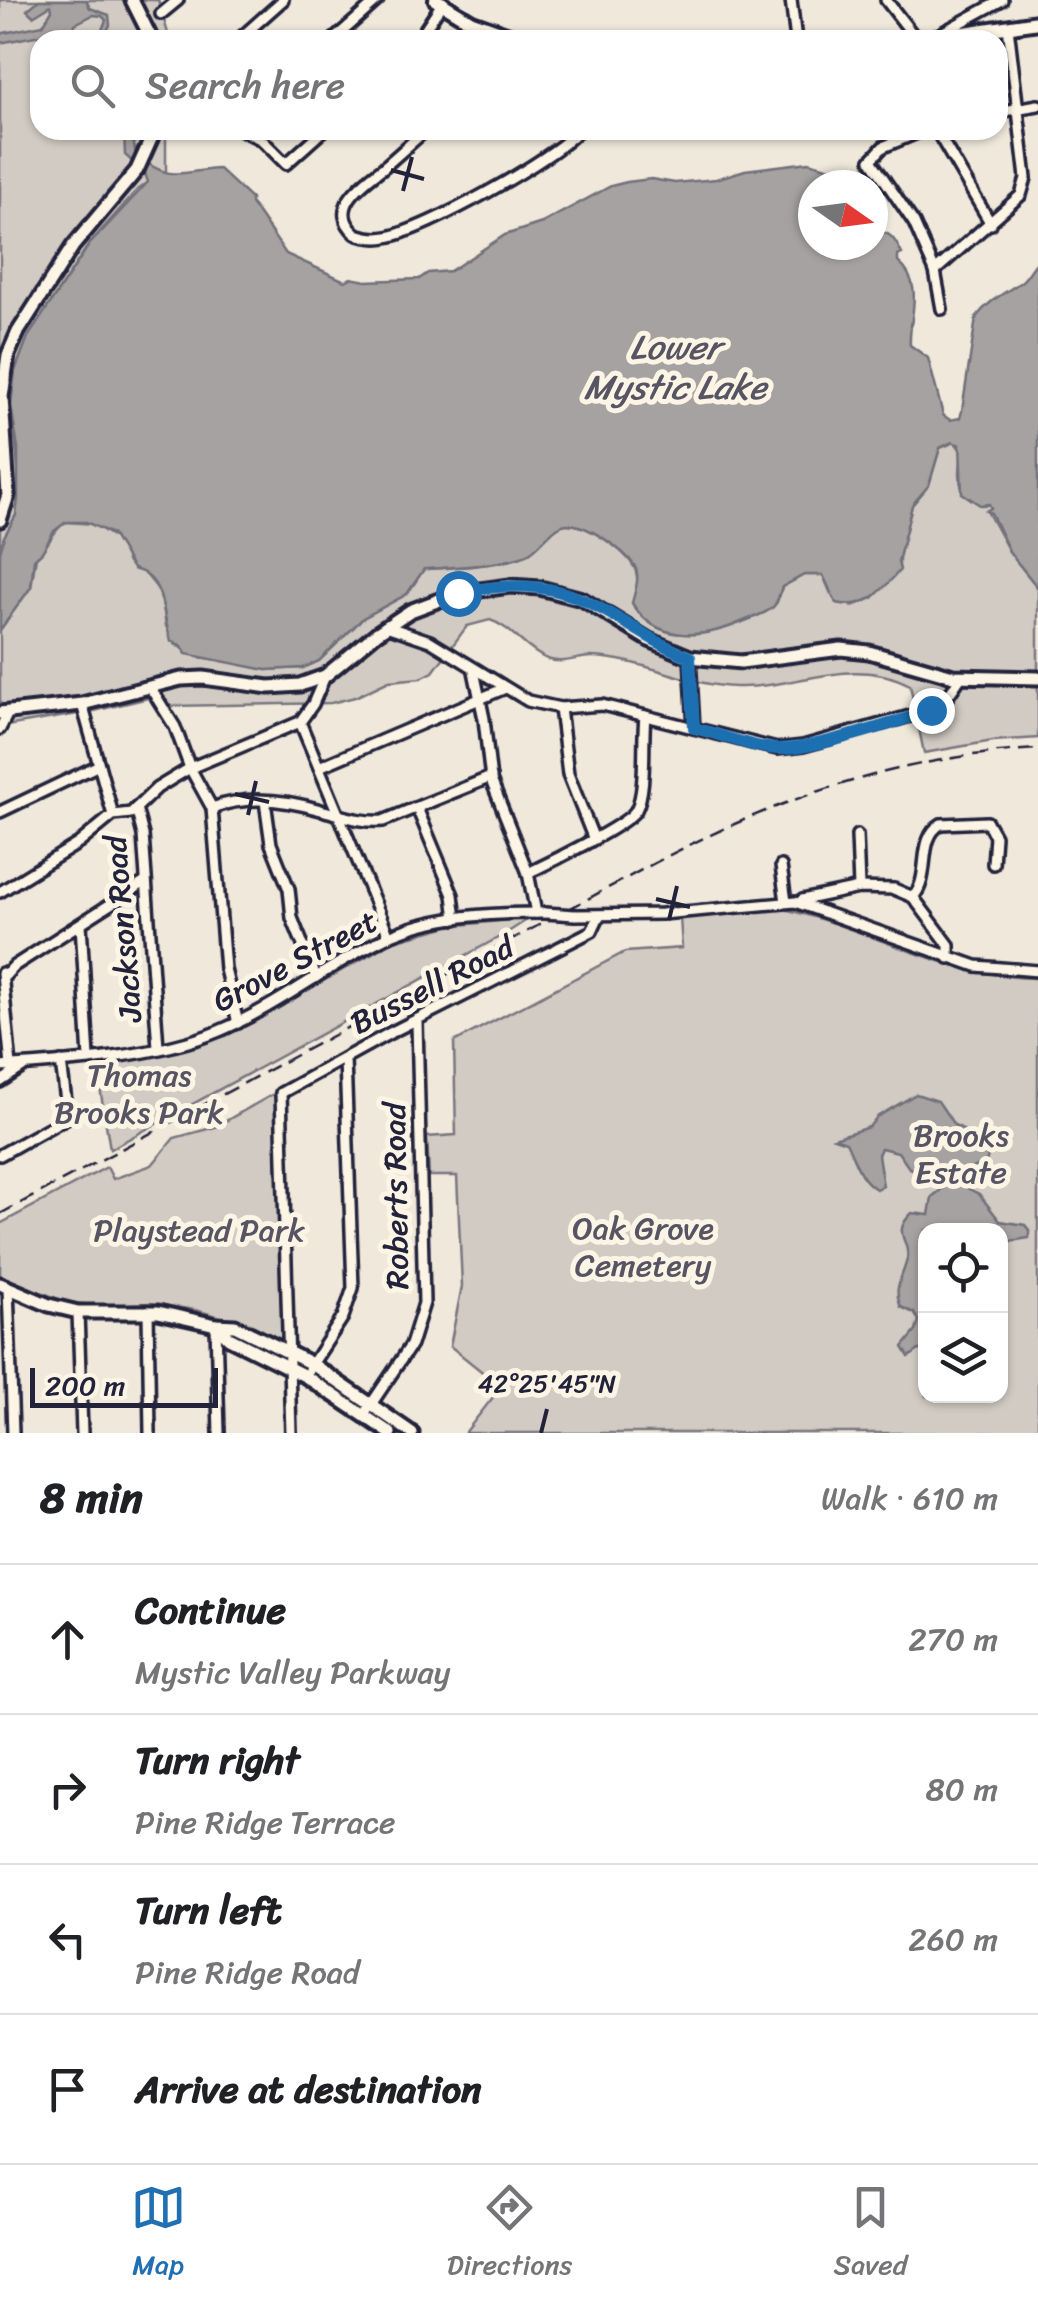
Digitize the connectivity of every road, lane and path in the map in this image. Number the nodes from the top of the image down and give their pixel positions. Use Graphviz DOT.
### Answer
graph roads {
  1 [pos="132,0"];
  2 [pos="178,0"];
  3 [pos="282,0"];
  4 [pos="378,0"];
  5 [pos="791,0"];
  6 [pos="886,0"];
  7 [pos="1002,0"];
  8 [pos="441,1"];
  9 [pos="162,14"];
  10 [pos="1038,22"];
  11 [pos="1008,27"];
  12 [pos="147,30"];
  13 [pos="249,30"];
  14 [pos="345,30"];
  15 [pos="424,30"];
  16 [pos="492,30"];
  17 [pos="795,30"];
  18 [pos="910,30"];
  19 [pos="942,30"];
  20 [pos="988,30"];
  21 [pos="1038,105"];
  22 [pos="1016,108"];
  23 [pos="1008,110"];
  24 [pos="151,140"];
  25 [pos="262,140"];
  26 [pos="313,140"];
  27 [pos="414,140"];
  28 [pos="567,140"];
  29 [pos="899,140"];
  30 [pos="942,140"];
  31 [pos="991,224"];
  32 [pos="935,271"];
  33 [pos="942,309"];
  34 [pos="2,436"];
  35 [pos="0,520"];
  36 [pos="386,626"];
  37 [pos="690,657"];
  38 [pos="474,670"];
  39 [pos="324,676"];
  40 [pos="961,677"];
  41 [pos="1038,678"];
  42 [pos="150,687"];
  43 [pos="503,688"];
  44 [pos="480,700"];
  45 [pos="82,704"];
  46 [pos="560,708"];
  47 [pos="4,713"];
  48 [pos="645,716"];
  49 [pos="300,722"];
  50 [pos="0,728"];
  51 [pos="694,728"];
  52 [pos="99,765"];
  53 [pos="319,766"];
  54 [pos="190,768"];
  55 [pos="490,778"];
  56 [pos="265,801"];
  57 [pos="136,808"];
  58 [pos="212,808"];
  59 [pos="418,808"];
  60 [pos="0,812"];
  61 [pos="338,814"];
  62 [pos="112,815"];
  63 [pos="858,834"];
  64 [pos="593,838"];
  65 [pos="994,864"];
  66 [pos="781,866"];
  67 [pos="528,874"];
  68 [pos="146,882"];
  69 [pos="859,888"];
  70 [pos="0,892"];
  71 [pos="913,898"];
  72 [pos="790,902"];
  73 [pos="540,913"];
  74 [pos="600,916"];
  75 [pos="456,919"];
  76 [pos="81,924"];
  77 [pos="389,936"];
  78 [pos="949,958"];
  79 [pos="1038,971"];
  80 [pos="2,974"];
  81 [pos="316,977"];
  82 [pos="3,1003"];
  83 [pos="418,1022"];
  84 [pos="238,1023"];
  85 [pos="158,1047"];
  86 [pos="90,1058"];
  87 [pos="345,1060"];
  88 [pos="60,1062"];
  89 [pos="27,1065"];
  90 [pos="6,1066"];
  91 [pos="0,1082"];
  92 [pos="0,1156"];
  93 [pos="4,1286"];
  94 [pos="148,1311"];
  95 [pos="78,1312"];
  96 [pos="216,1325"];
  97 [pos="288,1351"];
  98 [pos="312,1364"];
  99 [pos="290,1367"];
  100 [pos="306,1376"];
  101 [pos="368,1408"];
  102 [pos="384,1426"];
  103 [pos="13,1433"];
  104 [pos="82,1433"];
  105 [pos="150,1433"];
  106 [pos="219,1433"];
  107 [pos="291,1433"];
  108 [pos="412,1433"];
  1 -- 12 [label="main road"];
  2 -- 9 [label="street"];
  3 -- 13 [label="street"];
  4 -- 14 [label="street"];
  5 -- 17 [label="street"];
  6 -- 18 [label="street"];
  7 -- 19 [label="street"];
  8 -- 15 [label="street"];
  8 -- 16 [label="highway"];
  10 -- 11 [label="highway"];
  11 -- 20 [label="highway"];
  11 -- 22 [label="street"];
  21 -- 22 [label="street"];
  22 -- 23 [label="street"];
  22 -- 31 [label="street"];
  24 -- 34 [label="main road"];
  25 -- 26 [label="street"];
  27 -- 28 [label="street"];
  29 -- 32 [label="street"];
  30 -- 31 [label="street"];
  31 -- 32 [label="street"];
  32 -- 33 [label="street"];
  34 -- 35 [label="main road"];
  36 -- 37 [label="main road"];
  36 -- 38 [label="street"];
  36 -- 39 [label="main road"];
  37 -- 40 [label="main road"];
  37 -- 51 [label="street"];
  38 -- 43 [label="street"];
  38 -- 44 [label="street"];
  39 -- 42 [label="main road"];
  39 -- 49 [label="street"];
  40 -- 41 [label="main road"];
  40 -- 51 [label="street"];
  42 -- 45 [label="main road"];
  42 -- 54 [label="street"];
  43 -- 44 [label="street"];
  43 -- 46 [label="street"];
  44 -- 53 [label="street"];
  44 -- 55 [label="street"];
  45 -- 47 [label="main road"];
  45 -- 52 [label="street"];
  46 -- 48 [label="street"];
  46 -- 64 [label="street"];
  47 -- 50 [label="street"];
  48 -- 51 [label="street"];
  48 -- 64 [label="street"];
  49 -- 53 [label="street"];
  49 -- 54 [label="street"];
  52 -- 60 [label="street"];
  52 -- 62 [label="street"];
  53 -- 61 [label="street"];
  54 -- 57 [label="street"];
  54 -- 58 [label="street"];
  55 -- 59 [label="street"];
  55 -- 67 [label="street"];
  56 -- 58 [label="street"];
  56 -- 61 [label="street"];
  56 -- 81 [label="street"];
  57 -- 62 [label="street"];
  57 -- 68 [label="street, Jackson Road"];
  58 -- 84 [label="street"];
  59 -- 61 [label="street"];
  59 -- 75 [label="street"];
  61 -- 77 [label="street"];
  62 -- 70 [label="street"];
  63 -- 69 [label="street"];
  64 -- 67 [label="street"];
  65 -- 71 [label="street"];
  66 -- 72 [label="street"];
  67 -- 73 [label="street"];
  68 -- 76 [label="street"];
  68 -- 85 [label="street, Jackson Road"];
  69 -- 71 [label="street, Grove Street"];
  69 -- 72 [label="street, Grove Street"];
  71 -- 78 [label="street"];
  72 -- 74 [label="street, Grove Street"];
  72 -- 78 [label="street, Grove Street"];
  73 -- 74 [label="street, Grove Street, bridge"];
  73 -- 75 [label="street, Grove Street"];
  74 -- 83 [label="street, Bussell Road"];
  75 -- 77 [label="street, Grove Street"];
  76 -- 80 [label="street"];
  76 -- 86 [label="street"];
  77 -- 81 [label="street, Grove Street"];
  78 -- 79 [label="street, Grove Street"];
  80 -- 82 [label="street"];
  81 -- 84 [label="street, Grove Street"];
  82 -- 90 [label="street"];
  83 -- 87 [label="street, Bussell Road"];
  83 -- 101 [label="street, Roberts Road"];
  84 -- 85 [label="street, Grove Street"];
  85 -- 86 [label="street, Grove Street"];
  86 -- 88 [label="street, Grove Street"];
  87 -- 97 [label="street, Bussell Road"];
  87 -- 98 [label="street"];
  88 -- 89 [label="street, Grove Street"];
  88 -- 92 [label="street"];
  89 -- 90 [label="street, Grove Street"];
  89 -- 91 [label="street"];
  93 -- 95 [label="main road"];
  93 -- 103 [label="street"];
  94 -- 95 [label="main road"];
  94 -- 96 [label="main road"];
  94 -- 105 [label="street"];
  95 -- 104 [label="street"];
  96 -- 97 [label="main road"];
  96 -- 99 [label="main road"];
  96 -- 106 [label="street"];
  97 -- 98 [label="main road"];
  97 -- 99 [label="street"];
  98 -- 100 [label="street"];
  98 -- 101 [label="main road"];
  99 -- 100 [label="main road"];
  99 -- 107 [label="street"];
  100 -- 101 [label="main road"];
  101 -- 102 [label="main road"];
  102 -- 108 [label="main road"];
}
